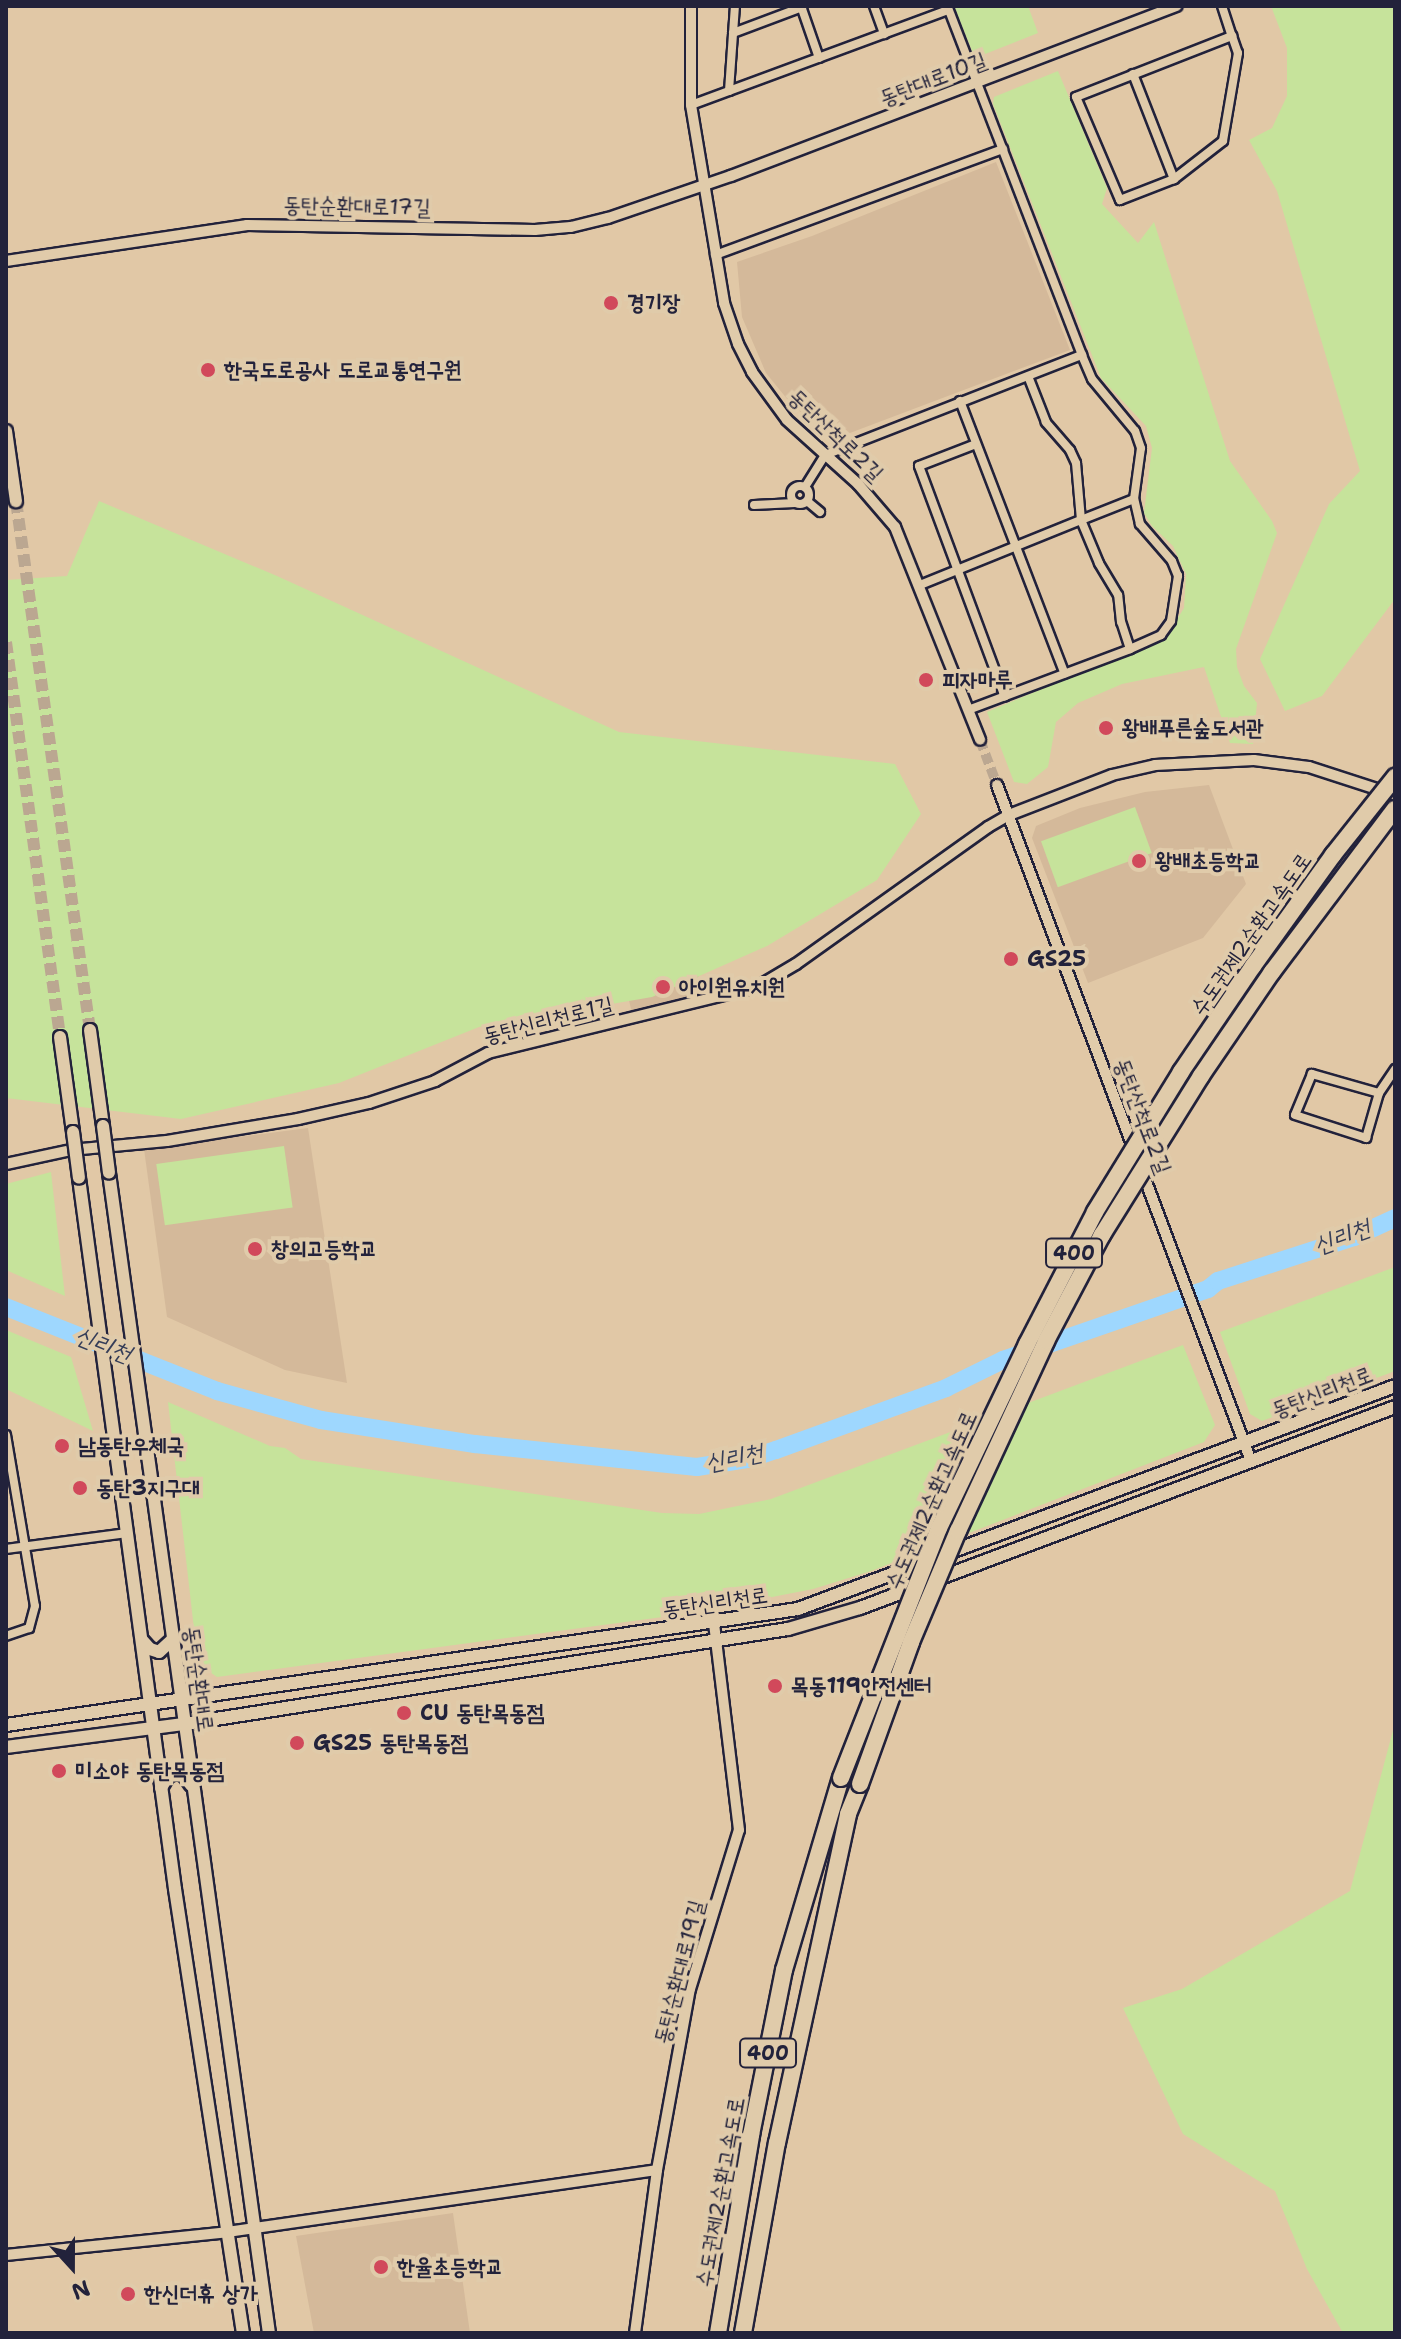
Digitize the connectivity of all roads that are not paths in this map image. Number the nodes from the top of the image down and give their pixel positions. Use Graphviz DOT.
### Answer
graph roads {
  1 [pos="691,6"];
  2 [pos="735,6"];
  3 [pos="874,6"];
  4 [pos="1177,6"];
  5 [pos="1222,6"];
  6 [pos="802,7"];
  7 [pos="948,8"];
  8 [pos="733,33"];
  9 [pos="884,34"];
  10 [pos="1232,36"];
  11 [pos="819,58"];
  12 [pos="1133,74"];
  13 [pos="978,84"];
  14 [pos="729,91"];
  15 [pos="691,105"];
  16 [pos="1003,149"];
  17 [pos="1174,179"];
  18 [pos="703,186"];
  19 [pos="715,255"];
  20 [pos="6,261"];
  21 [pos="1082,355"];
  22 [pos="1028,376"];
  23 [pos="960,401"];
  24 [pos="6,431"];
  25 [pos="976,444"];
  26 [pos="825,455"];
  27 [pos="805,487"];
  28 [pos="790,493"];
  29 [pos="1134,499"];
  30 [pos="16,501"];
  31 [pos="807,501"];
  32 [pos="774,502"];
  33 [pos="795,503"];
  34 [pos="754,505"];
  35 [pos="820,512"];
  36 [pos="1081,520"];
  37 [pos="1017,549"];
  38 [pos="958,572"];
  39 [pos="920,585"];
  40 [pos="1130,649"];
  41 [pos="1065,674"];
  42 [pos="1005,697"];
  43 [pos="968,710"];
  44 [pos="980,740"];
  45 [pos="1395,777"];
  46 [pos="997,785"];
  47 [pos="1395,795"];
  48 [pos="1395,809"];
  49 [pos="1009,815"];
  50 [pos="90,1030"];
  51 [pos="60,1037"];
  52 [pos="1395,1069"];
  53 [pos="1379,1093"];
  54 [pos="6,1164"];
  55 [pos="1395,1386"];
  56 [pos="1395,1407"];
  57 [pos="1297,1423"];
  58 [pos="7,1438"];
  59 [pos="1307,1441"];
  60 [pos="1245,1443"];
  61 [pos="1251,1461"];
  62 [pos="1194,1462"];
  63 [pos="1203,1480"];
  64 [pos="19,1500"];
  65 [pos="6,1502"];
  66 [pos="127,1533"];
  67 [pos="26,1546"];
  68 [pos="6,1549"];
  69 [pos="779,1612"];
  70 [pos="714,1622"];
  71 [pos="654,1631"];
  72 [pos="779,1631"];
  73 [pos="6,1636"];
  74 [pos="173,1639"];
  75 [pos="142,1640"];
  76 [pos="717,1642"];
  77 [pos="653,1652"];
  78 [pos="257,1689"];
  79 [pos="181,1700"];
  80 [pos="150,1705"];
  81 [pos="261,1712"];
  82 [pos="82,1714"];
  83 [pos="184,1724"];
  84 [pos="6,1725"];
  85 [pos="153,1728"];
  86 [pos="85,1737"];
  87 [pos="6,1747"];
  88 [pos="161,1788"];
  89 [pos="193,1788"];
  90 [pos="657,2170"];
  91 [pos="253,2228"];
  92 [pos="227,2232"];
  93 [pos="6,2255"];
  94 [pos="243,2333"];
  95 [pos="269,2333"];
  96 [pos="635,2333"];
  97 [pos="718,2333"];
  98 [pos="743,2333"];
  1 -- 15 [label="street, 동탄산척로2길"];
  2 -- 8 [label="street"];
  3 -- 9 [label="street"];
  4 -- 13 [label="street, 동탄대로10길"];
  5 -- 10 [label="street"];
  6 -- 8 [label="street"];
  6 -- 11 [label="street"];
  7 -- 9 [label="street"];
  7 -- 13 [label="street"];
  8 -- 14 [label="street"];
  9 -- 11 [label="street"];
  10 -- 12 [label="street"];
  10 -- 17 [label="street"];
  11 -- 14 [label="street"];
  12 -- 17 [label="street"];
  12 -- 17 [label="street"];
  13 -- 16 [label="street"];
  13 -- 18 [label="street, 동탄대로10길"];
  14 -- 15 [label="street"];
  15 -- 18 [label="street, 동탄산척로2길"];
  16 -- 19 [label="street"];
  16 -- 21 [label="street"];
  18 -- 19 [label="street, 동탄산척로2길"];
  18 -- 20 [label="street, 동탄순환대로17길"];
  19 -- 26 [label="street, 동탄산척로2길"];
  21 -- 22 [label="street"];
  21 -- 29 [label="street"];
  22 -- 23 [label="street"];
  22 -- 36 [label="street"];
  23 -- 25 [label="street"];
  23 -- 26 [label="street"];
  24 -- 30 [label="main road"];
  25 -- 37 [label="street"];
  25 -- 38 [label="street"];
  26 -- 27 [label="street"];
  26 -- 39 [label="street, 동탄산척로2길"];
  27 -- 28 [label="street"];
  27 -- 31 [label="street"];
  28 -- 32 [label="street"];
  28 -- 33 [label="street"];
  29 -- 36 [label="street"];
  29 -- 40 [label="street"];
  31 -- 33 [label="street"];
  31 -- 35 [label="street"];
  32 -- 33 [label="street"];
  32 -- 34 [label="street"];
  36 -- 37 [label="street"];
  36 -- 40 [label="street"];
  37 -- 38 [label="street"];
  37 -- 41 [label="street"];
  38 -- 39 [label="street"];
  38 -- 42 [label="street"];
  39 -- 43 [label="street, 동탄산척로2길"];
  40 -- 41 [label="street"];
  41 -- 42 [label="street"];
  42 -- 43 [label="street"];
  43 -- 44 [label="street, 동탄산척로2길"];
  45 -- 97 [label="highway, 수도권제2순환고속도로 / 400, bridge"];
  46 -- 49 [label="street, 동탄산척로2길"];
  47 -- 49 [label="street, 동탄신리천로1길"];
  48 -- 98 [label="highway, 수도권제2순환고속도로 / 400, bridge"];
  49 -- 54 [label="street, 동탄신리천로1길"];
  49 -- 60 [label="street, 동탄산척로2길"];
  50 -- 74 [label="main road, 동탄순환대로, bridge"];
  51 -- 66 [label="main road, bridge"];
  52 -- 53 [label="street"];
  53 -- 53 [label="street"];
  55 -- 57 [label="main road, 동탄신리천로"];
  56 -- 59 [label="main road, 동탄신리천로"];
  57 -- 59 [label="main road"];
  57 -- 60 [label="main road, 동탄신리천로"];
  58 -- 64 [label="street"];
  59 -- 61 [label="main road, 동탄신리천로"];
  60 -- 61 [label="street, 동탄산척로2길"];
  60 -- 62 [label="main road, 동탄신리천로"];
  61 -- 63 [label="main road, 동탄신리천로"];
  62 -- 63 [label="main road"];
  62 -- 69 [label="main road, 동탄신리천로"];
  63 -- 72 [label="main road, 동탄신리천로"];
  64 -- 65 [label="street"];
  64 -- 67 [label="street"];
  66 -- 67 [label="street"];
  66 -- 75 [label="main road"];
  67 -- 68 [label="street"];
  67 -- 73 [label="street"];
  69 -- 70 [label="main road, 동탄신리천로"];
  69 -- 72 [label="main road"];
  70 -- 71 [label="main road, 동탄신리천로"];
  70 -- 76 [label="street, 동탄순환대로19길"];
  71 -- 77 [label="main road"];
  71 -- 78 [label="main road, 동탄신리천로"];
  72 -- 76 [label="main road, 동탄신리천로"];
  74 -- 75 [label="main road"];
  74 -- 79 [label="main road, 동탄순환대로"];
  75 -- 80 [label="main road"];
  76 -- 77 [label="main road, 동탄신리천로"];
  76 -- 90 [label="street, 동탄순환대로19길"];
  77 -- 81 [label="main road, 동탄신리천로"];
  78 -- 79 [label="main road, 동탄신리천로"];
  78 -- 81 [label="main road"];
  79 -- 80 [label="main road, 동탄신리천로"];
  79 -- 83 [label="main road, 동탄순환대로"];
  80 -- 82 [label="main road, 동탄신리천로"];
  80 -- 85 [label="main road"];
  81 -- 83 [label="main road, 동탄신리천로"];
  82 -- 84 [label="main road, 동탄신리천로"];
  82 -- 86 [label="main road"];
  83 -- 85 [label="main road, 동탄신리천로"];
  83 -- 89 [label="main road, 동탄순환대로"];
  85 -- 86 [label="main road, 동탄신리천로"];
  85 -- 88 [label="main road"];
  86 -- 87 [label="main road, 동탄신리천로"];
  88 -- 89 [label="main road"];
  88 -- 92 [label="main road"];
  89 -- 91 [label="main road, 동탄순환대로"];
  90 -- 91 [label="street"];
  90 -- 96 [label="street, 동탄순환대로19길"];
  91 -- 92 [label="street"];
  91 -- 95 [label="main road, 동탄순환대로"];
  92 -- 93 [label="street"];
  92 -- 94 [label="main road"];
}
